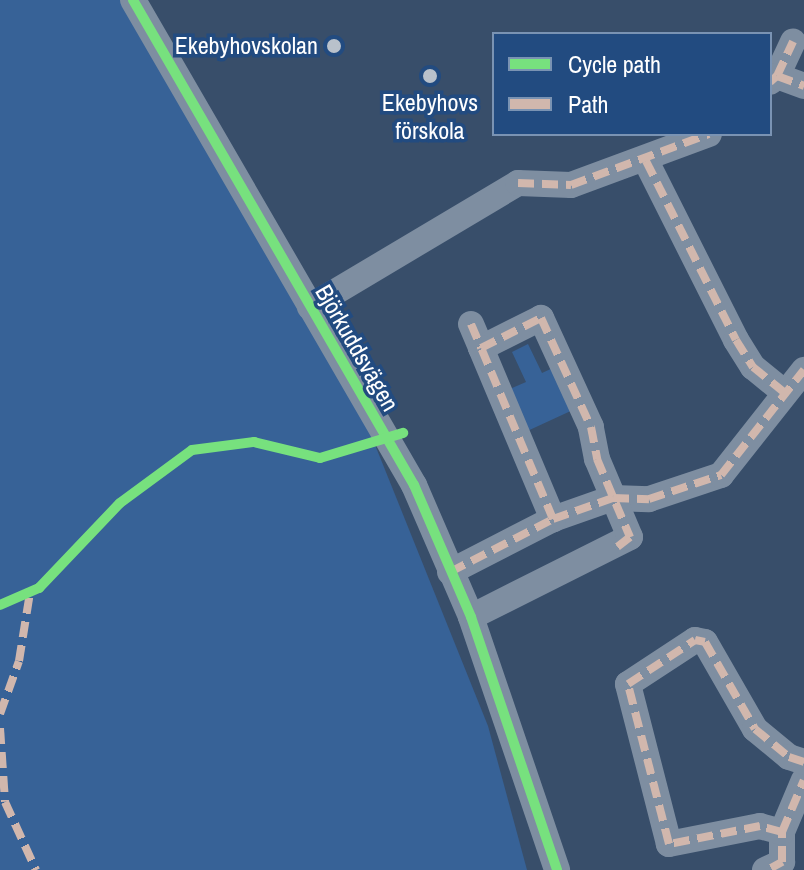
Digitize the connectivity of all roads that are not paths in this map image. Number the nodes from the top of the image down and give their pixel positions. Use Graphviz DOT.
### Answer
graph roads {
  1 [pos="133,0"];
  2 [pos="793,42"];
  3 [pos="773,79"];
  4 [pos="804,86"];
  5 [pos="704,136"];
  6 [pos="646,161"];
  7 [pos="310,307"];
  8 [pos="804,370"];
  9 [pos="785,393"];
  10 [pos="613,498"];
  11 [pos="553,519"];
  12 [pos="450,572"];
  13 [pos="471,617"];
  14 [pos="804,762"];
  15 [pos="804,780"];
  16 [pos="782,832"];
  17 [pos="557,870"];
  18 [pos="765,870"];
  1 -- 7 [label="street, Björkuddsvägen"];
  2 -- 3 [label="street"];
  3 -- 4 [label="street"];
  5 -- 6 [label="street, Björkuddsvägen"];
  6 -- 7 [label="street, Björkuddsvägen"];
  6 -- 9 [label="street"];
  7 -- 12 [label="street, Björkuddsvägen"];
  8 -- 9 [label="street"];
  9 -- 10 [label="street"];
  10 -- 11 [label="street"];
  10 -- 11 [label="street"];
  10 -- 13 [label="street"];
  11 -- 12 [label="street"];
  12 -- 13 [label="street, Björkuddsvägen"];
  13 -- 17 [label="street, Björkuddsvägen"];
  14 -- 16 [label="street"];
  15 -- 16 [label="street"];
  16 -- 18 [label="street"];
}
